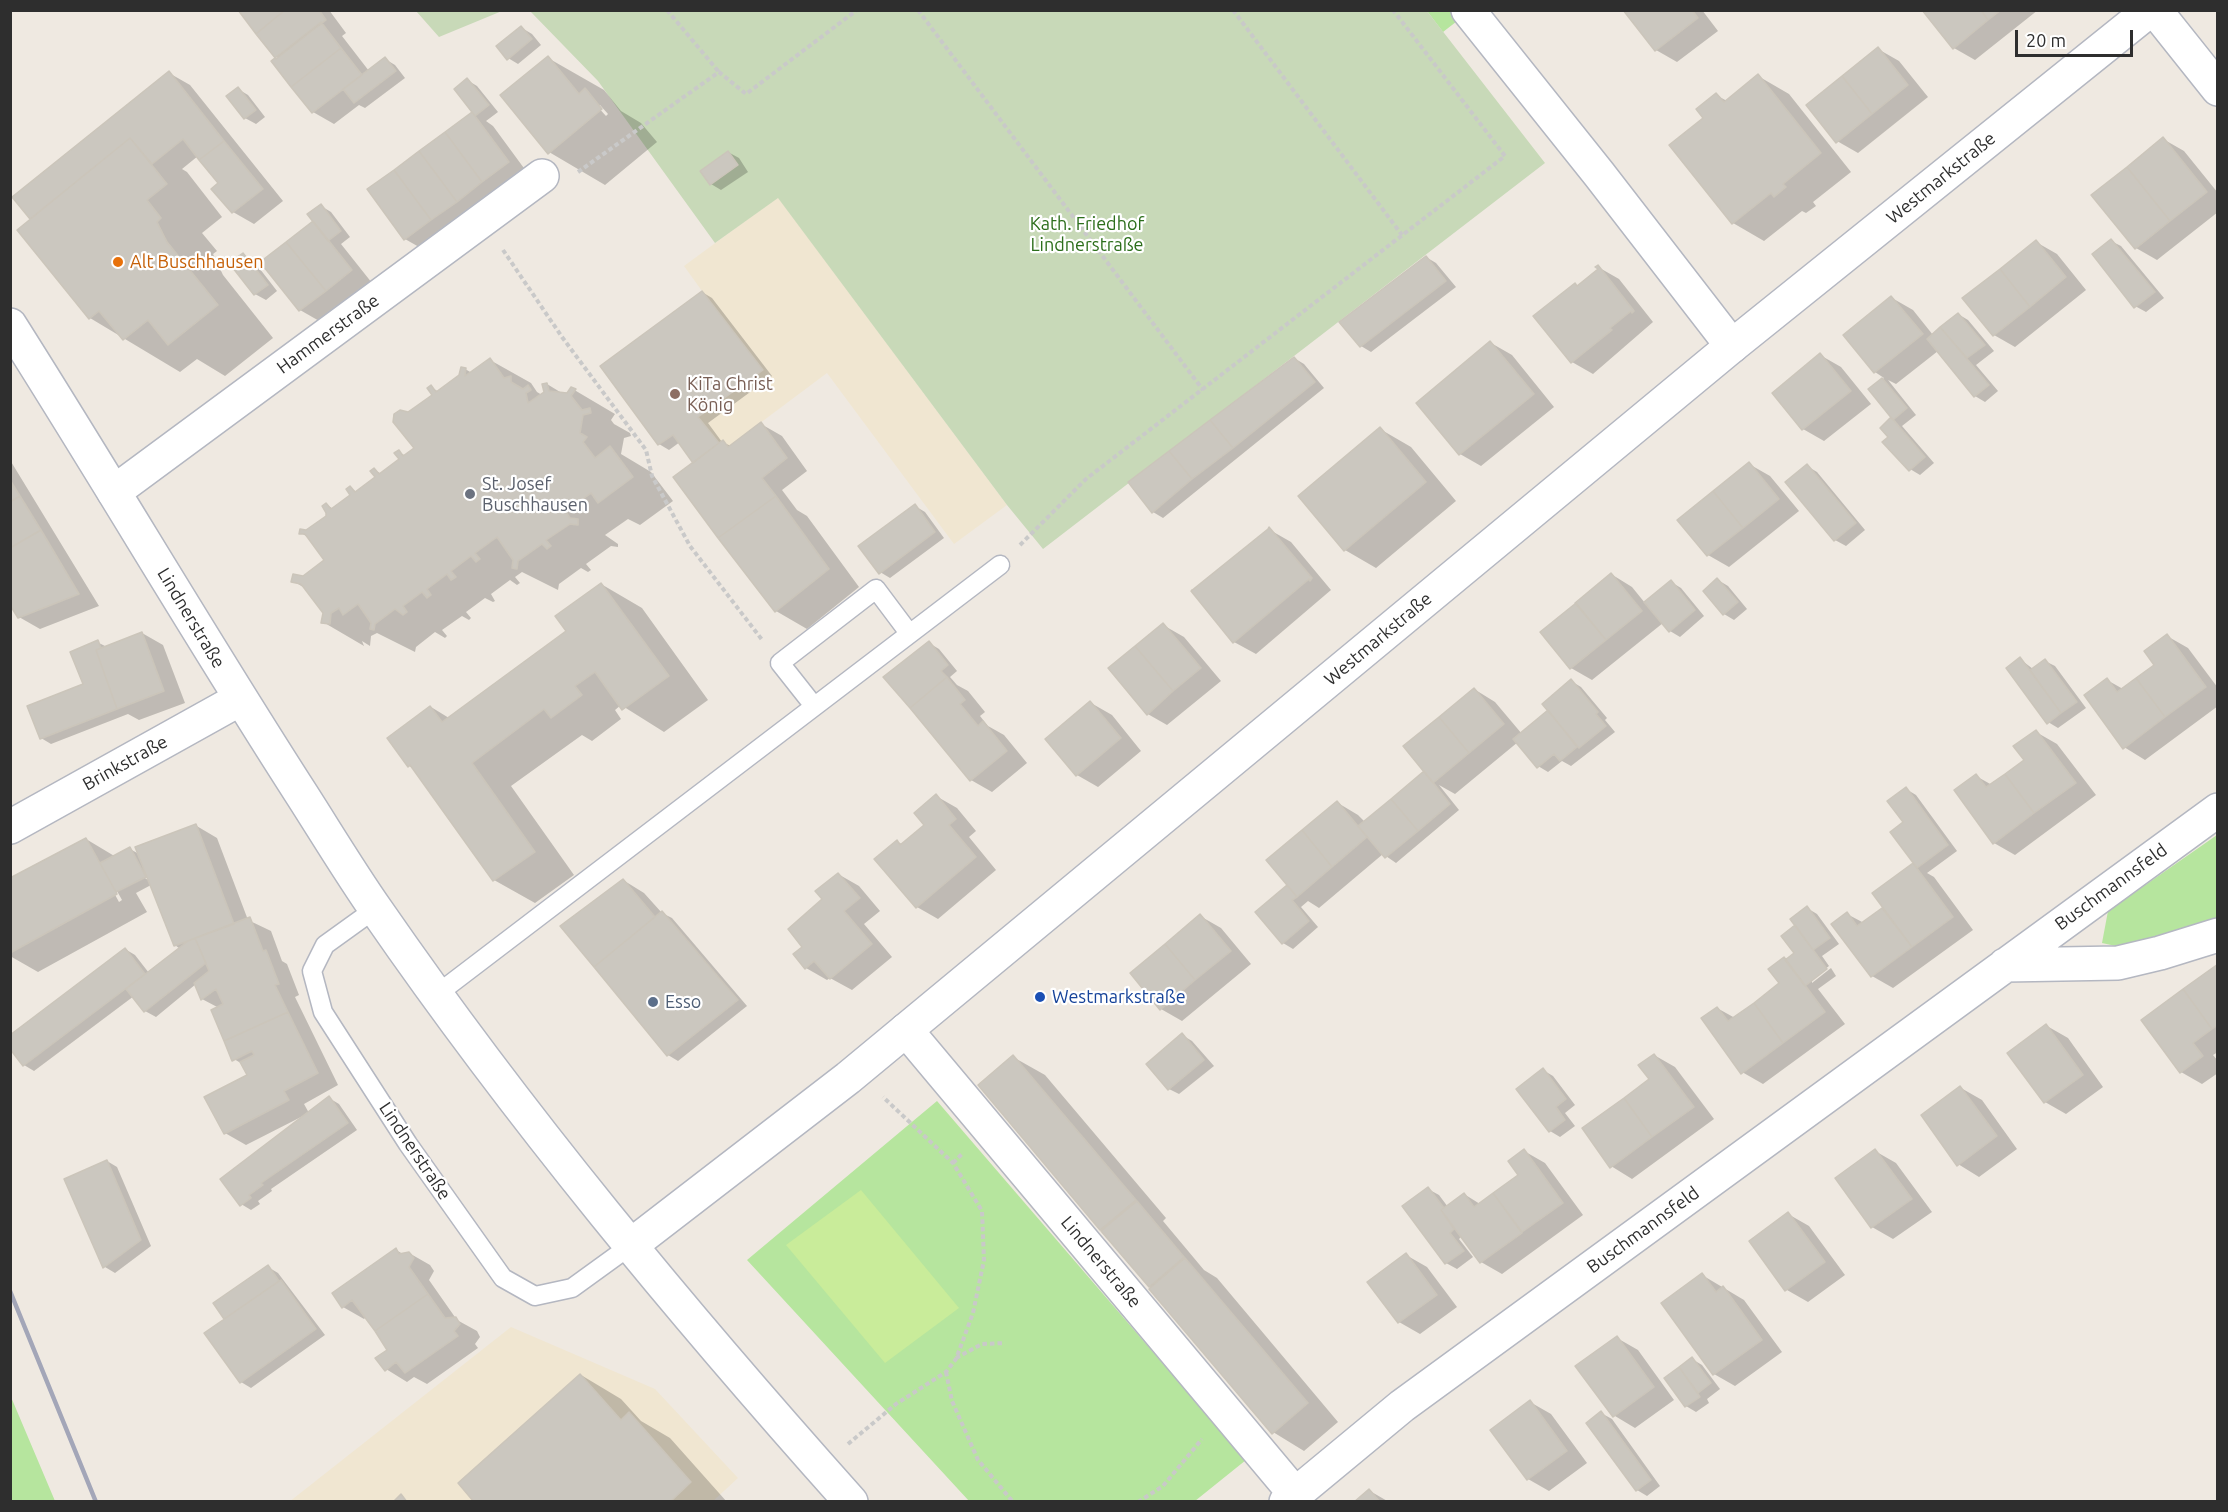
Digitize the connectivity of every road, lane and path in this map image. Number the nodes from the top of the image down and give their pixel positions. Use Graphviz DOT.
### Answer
graph roads {
  1 [pos="667,10"];
  2 [pos="857,10"];
  3 [pos="918,10"];
  4 [pos="1233,10"];
  5 [pos="1393,10"];
  6 [pos="1468,10"];
  7 [pos="2152,10"];
  8 [pos="719,72"];
  9 [pos="2217,89"];
  10 [pos="542,176"];
  11 [pos="483,220"];
  12 [pos="1402,235"];
  13 [pos="14,339"];
  14 [pos="1732,346"];
  15 [pos="1203,390"];
  16 [pos="114,492"];
  17 [pos="1000,565"];
  18 [pos="909,633"];
  19 [pos="780,663"];
  20 [pos="240,699"];
  21 [pos="814,706"];
  22 [pos="2217,810"];
  23 [pos="10,827"];
  24 [pos="375,909"];
  25 [pos="2217,935"];
  26 [pos="2005,965"];
  27 [pos="436,995"];
  28 [pos="906,1030"];
  29 [pos="856,1071"];
  30 [pos="630,1246"];
  31 [pos="1005,1343"];
  32 [pos="956,1359"];
  33 [pos="946,1371"];
  34 [pos="1229,1415"];
  35 [pos="820,1467"];
  36 [pos="1290,1498"];
  37 [pos="851,1502"];
  38 [pos="1013,1502"];
  39 [pos="1138,1502"];
  1 -- 8 [label="path"];
  2 -- 8 [label="path"];
  3 -- 15 [label="path"];
  4 -- 12 [label="path"];
  5 -- 12 [label="path"];
  6 -- 14 [label="street"];
  7 -- 9 [label="street"];
  7 -- 14 [label="street, Westmarkstraße"];
  8 -- 10 [label="path"];
  10 -- 11 [label="street, Hammerstraße"];
  11 -- 16 [label="street, Hammerstraße"];
  11 -- 19 [label="path"];
  12 -- 15 [label="path"];
  13 -- 16 [label="street, Lindnerstraße"];
  14 -- 28 [label="street, Westmarkstraße"];
  15 -- 17 [label="path"];
  16 -- 20 [label="street, Lindnerstraße"];
  17 -- 18 [label="lane"];
  18 -- 19 [label="lane"];
  18 -- 21 [label="lane"];
  19 -- 21 [label="lane"];
  20 -- 23 [label="street, Brinkstraße"];
  20 -- 24 [label="street, Lindnerstraße"];
  21 -- 27 [label="lane"];
  22 -- 26 [label="street, Buschmannsfeld"];
  24 -- 27 [label="street, Lindnerstraße"];
  24 -- 30 [label="lane, Lindnerstraße"];
  25 -- 26 [label="street"];
  26 -- 36 [label="street, Buschmannsfeld"];
  27 -- 30 [label="street, Lindnerstraße"];
  28 -- 29 [label="street, Westmarkstraße"];
  28 -- 34 [label="street, Lindnerstraße"];
  29 -- 30 [label="street, Westmarkstraße"];
  29 -- 32 [label="path"];
  30 -- 35 [label="street, Lindnerstraße"];
  31 -- 32 [label="path"];
  32 -- 33 [label="path"];
  33 -- 35 [label="path"];
  33 -- 38 [label="path"];
  34 -- 36 [label="street, Lindnerstraße"];
  34 -- 39 [label="path"];
  35 -- 37 [label="street, Lindnerstraße"];
}
